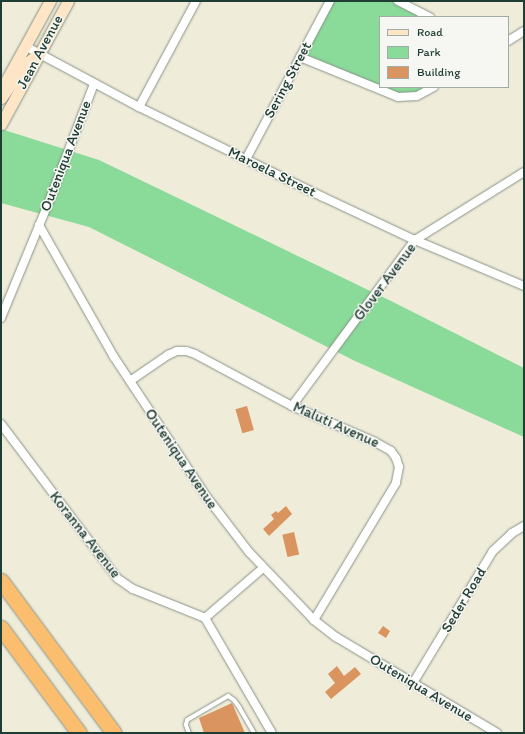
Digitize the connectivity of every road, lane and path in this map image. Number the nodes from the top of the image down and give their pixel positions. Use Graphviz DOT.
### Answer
graph roads {
  1 [pos="50,1"];
  2 [pos="68,1"];
  3 [pos="196,1"];
  4 [pos="330,1"];
  5 [pos="398,1"];
  6 [pos="428,16"];
  7 [pos="524,31"];
  8 [pos="509,40"];
  9 [pos="25,46"];
  10 [pos="39,54"];
  11 [pos="300,57"];
  12 [pos="94,84"];
  13 [pos="432,88"];
  14 [pos="1,90"];
  15 [pos="1,98"];
  16 [pos="139,107"];
  17 [pos="1,124"];
  18 [pos="246,159"];
  19 [pos="524,172"];
  20 [pos="39,224"];
  21 [pos="415,240"];
  22 [pos="524,286"];
  23 [pos="1,318"];
  24 [pos="130,381"];
  25 [pos="292,406"];
  26 [pos="1,424"];
  27 [pos="524,526"];
  28 [pos="263,568"];
  29 [pos="1,581"];
  30 [pos="205,618"];
  31 [pos="314,620"];
  32 [pos="1,628"];
  33 [pos="413,683"];
  34 [pos="270,732"];
  35 [pos="79,733"];
  36 [pos="114,733"];
  37 [pos="190,733"];
  38 [pos="254,733"];
  39 [pos="497,733"];
  1 -- 9 [label="main road, Jean Avenue"];
  2 -- 10 [label="main road, Jean Avenue"];
  3 -- 16 [label="street"];
  4 -- 11 [label="street, Sering Street"];
  5 -- 6 [label="street"];
  7 -- 8 [label="street"];
  9 -- 10 [label="street, Maroela Street"];
  9 -- 14 [label="main road, Jean Avenue"];
  10 -- 12 [label="street, Maroela Street"];
  10 -- 15 [label="main road"];
  10 -- 17 [label="main road, Jean Avenue"];
  11 -- 13 [label="street"];
  11 -- 18 [label="street, Sering Street"];
  12 -- 16 [label="street, Maroela Street"];
  12 -- 20 [label="street, Outeniqua Avenue"];
  16 -- 18 [label="street, Maroela Street"];
  18 -- 21 [label="street, Maroela Street"];
  19 -- 21 [label="street, Glover Avenue"];
  20 -- 23 [label="street"];
  20 -- 24 [label="street, Outeniqua Avenue"];
  21 -- 22 [label="street, Maroela Street"];
  21 -- 25 [label="street, Glover Avenue"];
  24 -- 25 [label="street, Maluti Avenue"];
  24 -- 28 [label="street, Outeniqua Avenue"];
  25 -- 31 [label="street, Maluti Avenue"];
  26 -- 30 [label="street, Koranna Avenue"];
  27 -- 33 [label="street, Seder Road"];
  28 -- 30 [label="street"];
  28 -- 31 [label="street, Outeniqua Avenue"];
  29 -- 36 [label="highway"];
  30 -- 34 [label="street"];
  31 -- 33 [label="street, Outeniqua Avenue"];
  32 -- 35 [label="highway"];
  33 -- 39 [label="street, Outeniqua Avenue"];
  37 -- 38 [label="lane"];
}
